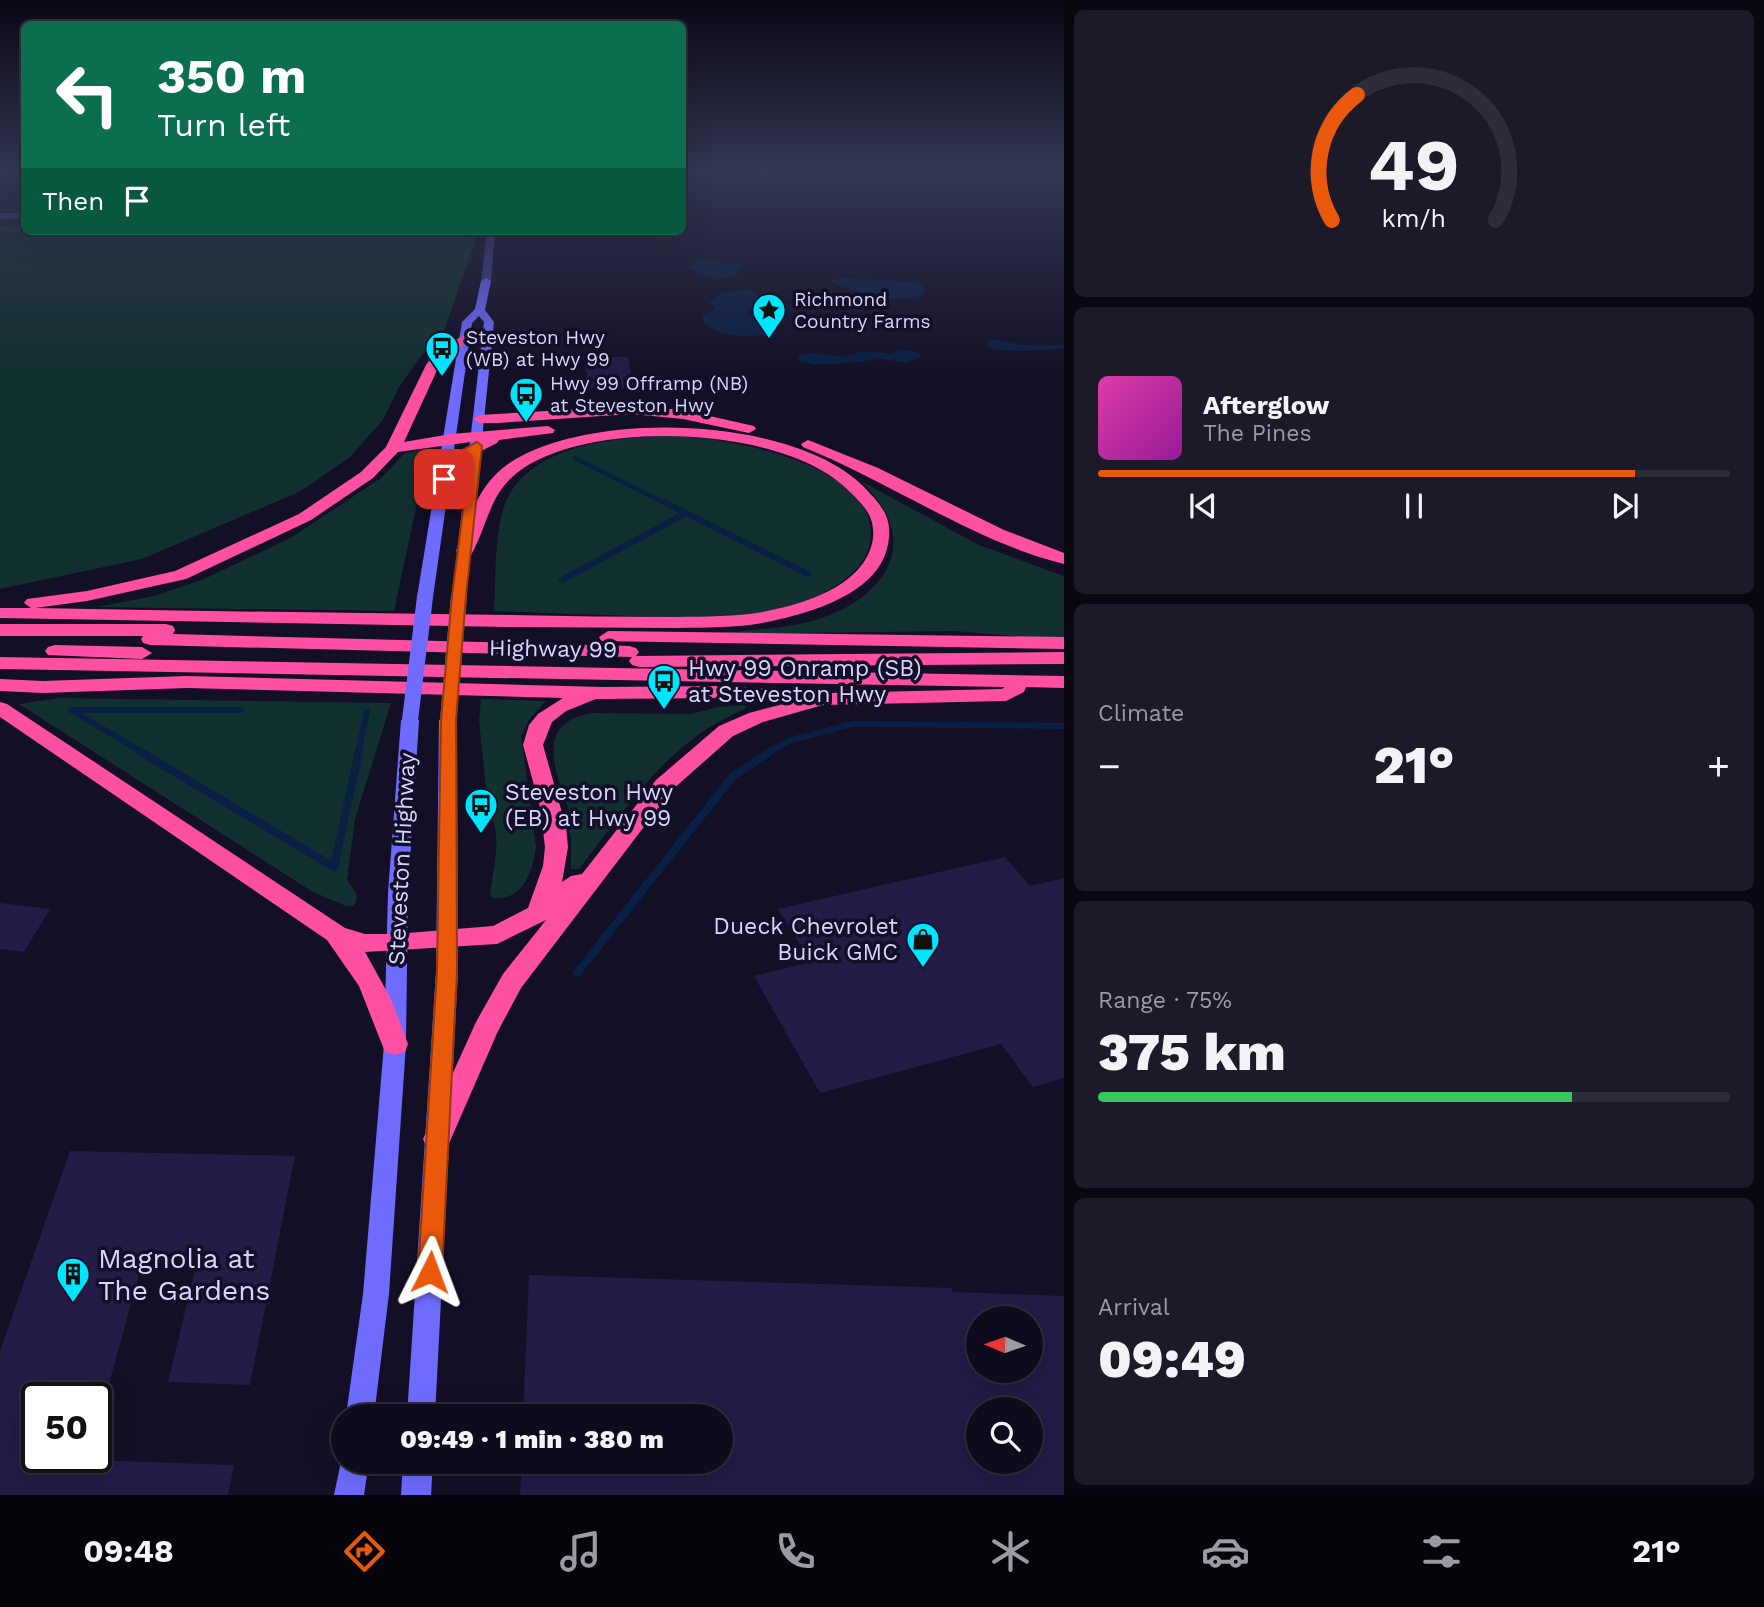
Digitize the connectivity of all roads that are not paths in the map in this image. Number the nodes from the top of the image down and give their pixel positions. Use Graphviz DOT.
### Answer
graph roads {
  1 [pos="490,239"];
  2 [pos="486,281"];
  3 [pos="480,310"];
  4 [pos="465,338"];
  5 [pos="480,419"];
  6 [pos="746,428"];
  7 [pos="449,439"];
  8 [pos="477,442"];
  9 [pos="393,449"];
  10 [pos="444,479"];
  11 [pos="465,551"];
  12 [pos="1064,558"];
  13 [pos="0,606"];
  14 [pos="0,613"];
  15 [pos="0,631"];
  16 [pos="65,631"];
  17 [pos="1064,643"];
  18 [pos="0,650"];
  19 [pos="1064,658"];
  20 [pos="814,659"];
  21 [pos="0,663"];
  22 [pos="1028,681"];
  23 [pos="1064,682"];
  24 [pos="0,685"];
  25 [pos="603,693"];
  26 [pos="829,699"];
  27 [pos="0,708"];
  28 [pos="598,869"];
  29 [pos="534,916"];
  30 [pos="336,934"];
  31 [pos="448,940"];
  32 [pos="396,943"];
  33 [pos="395,1044"];
  34 [pos="437,1139"];
  35 [pos="362,1404"];
  36 [pos="422,1404"];
  37 [pos="352,1474"];
  38 [pos="417,1474"];
  39 [pos="349,1495"];
  40 [pos="416,1495"];
  1 -- 2 [label="street, Steveston Highway"];
  2 -- 3 [label="main road, Steveston Highway"];
  3 -- 4 [label="main road, Steveston Highway"];
  3 -- 5 [label="main road, Steveston Highway"];
  4 -- 7 [label="main road, Steveston Highway"];
  4 -- 9 [label="highway"];
  5 -- 6 [label="highway"];
  5 -- 8 [label="main road, Steveston Highway"];
  6 -- 8 [label="highway"];
  6 -- 12 [label="highway"];
  7 -- 8 [label="highway"];
  7 -- 9 [label="highway"];
  7 -- 10 [label="main road, Steveston Highway"];
  8 -- 10 [label="highway"];
  8 -- 11 [label="main road, Steveston Highway"];
  9 -- 13 [label="highway"];
  10 -- 32 [label="main road, Steveston Highway, bridge"];
  11 -- 14 [label="highway"];
  11 -- 31 [label="main road, Steveston Highway, bridge"];
  15 -- 16 [label="highway, Highway 99"];
  16 -- 17 [label="highway, Highway 99"];
  16 -- 20 [label="highway"];
  18 -- 20 [label="highway"];
  19 -- 20 [label="highway"];
  21 -- 22 [label="highway, Highway 99"];
  22 -- 23 [label="highway, Highway 99"];
  22 -- 26 [label="highway"];
  24 -- 25 [label="highway"];
  25 -- 26 [label="highway"];
  25 -- 29 [label="highway"];
  26 -- 28 [label="highway"];
  27 -- 30 [label="highway"];
  28 -- 29 [label="highway"];
  28 -- 34 [label="highway"];
  29 -- 31 [label="highway"];
  30 -- 32 [label="highway"];
  30 -- 33 [label="highway"];
  31 -- 32 [label="highway"];
  31 -- 34 [label="main road, Steveston Highway"];
  32 -- 33 [label="main road, Steveston Highway"];
  33 -- 35 [label="main road, Steveston Highway"];
  34 -- 36 [label="main road, Steveston Highway"];
  37 -- 39 [label="main road"];
  38 -- 40 [label="main road"];
}
